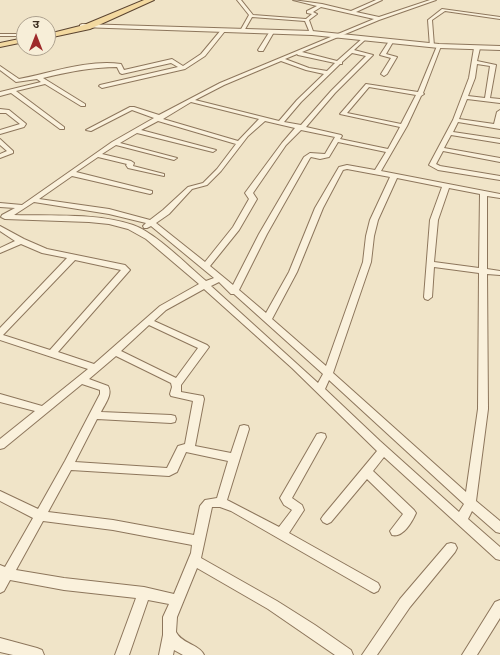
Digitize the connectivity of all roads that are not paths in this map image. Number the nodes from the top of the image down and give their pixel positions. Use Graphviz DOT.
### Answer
graph roads {
  1 [pos="0,0"];
  2 [pos="5,0"];
  3 [pos="145,0"];
  4 [pos="150,0"];
  5 [pos="239,0"];
  6 [pos="295,0"];
  7 [pos="380,0"];
  8 [pos="420,0"];
  9 [pos="434,0"];
  10 [pos="428,2"];
  11 [pos="322,6"];
  12 [pos="353,12"];
  13 [pos="251,16"];
  14 [pos="381,18"];
  15 [pos="500,18"];
  16 [pos="307,20"];
  17 [pos="84,26"];
  18 [pos="223,31"];
  19 [pos="242,31"];
  20 [pos="272,32"];
  21 [pos="56,33"];
  22 [pos="312,33"];
  23 [pos="0,35"];
  24 [pos="16,35"];
  25 [pos="342,36"];
  26 [pos="364,38"];
  27 [pos="16,42"];
  28 [pos="391,42"];
  29 [pos="0,46"];
  30 [pos="436,46"];
  31 [pos="477,48"];
  32 [pos="500,48"];
  33 [pos="261,50"];
  34 [pos="351,51"];
  35 [pos="298,53"];
  36 [pos="282,60"];
  37 [pos="340,62"];
  38 [pos="474,62"];
  39 [pos="0,68"];
  40 [pos="183,68"];
  41 [pos="329,73"];
  42 [pos="384,74"];
  43 [pos="10,76"];
  44 [pos="38,77"];
  45 [pos="0,78"];
  46 [pos="46,82"];
  47 [pos="102,86"];
  48 [pos="12,91"];
  49 [pos="0,94"];
  50 [pos="421,94"];
  51 [pos="465,97"];
  52 [pos="190,100"];
  53 [pos="487,100"];
  54 [pos="500,101"];
  55 [pos="83,105"];
  56 [pos="0,111"];
  57 [pos="500,115"];
  58 [pos="159,118"];
  59 [pos="263,119"];
  60 [pos="456,120"];
  61 [pos="280,123"];
  62 [pos="404,126"];
  63 [pos="498,127"];
  64 [pos="62,128"];
  65 [pos="301,128"];
  66 [pos="89,130"];
  67 [pos="136,131"];
  68 [pos="0,132"];
  69 [pos="450,133"];
  70 [pos="337,140"];
  71 [pos="0,141"];
  72 [pos="500,141"];
  73 [pos="114,143"];
  74 [pos="240,143"];
  75 [pos="441,149"];
  76 [pos="213,150"];
  77 [pos="390,151"];
  78 [pos="96,155"];
  79 [pos="0,156"];
  80 [pos="174,158"];
  81 [pos="500,160"];
  82 [pos="70,173"];
  83 [pos="377,173"];
  84 [pos="162,176"];
  85 [pos="394,177"];
  86 [pos="500,178"];
  87 [pos="446,187"];
  88 [pos="150,192"];
  89 [pos="484,194"];
  90 [pos="500,196"];
  91 [pos="33,200"];
  92 [pos="0,205"];
  93 [pos="23,207"];
  94 [pos="3,218"];
  95 [pos="152,223"];
  96 [pos="0,228"];
  97 [pos="139,231"];
  98 [pos="21,241"];
  99 [pos="0,251"];
  100 [pos="72,258"];
  101 [pos="430,264"];
  102 [pos="206,266"];
  103 [pos="483,271"];
  104 [pos="500,274"];
  105 [pos="220,278"];
  106 [pos="198,288"];
  107 [pos="234,292"];
  108 [pos="428,297"];
  109 [pos="266,319"];
  110 [pos="148,321"];
  111 [pos="0,333"];
  112 [pos="0,337"];
  113 [pos="52,352"];
  114 [pos="114,352"];
  115 [pos="96,368"];
  116 [pos="328,373"];
  117 [pos="81,380"];
  118 [pos="176,384"];
  119 [pos="320,390"];
  120 [pos="0,398"];
  121 [pos="43,410"];
  122 [pos="94,415"];
  123 [pos="171,419"];
  124 [pos="244,429"];
  125 [pos="321,437"];
  126 [pos="0,446"];
  127 [pos="189,449"];
  128 [pos="384,451"];
  129 [pos="235,458"];
  130 [pos="68,466"];
  131 [pos="370,466"];
  132 [pos="0,496"];
  133 [pos="221,502"];
  134 [pos="470,503"];
  135 [pos="40,516"];
  136 [pos="327,519"];
  137 [pos="461,520"];
  138 [pos="500,528"];
  139 [pos="396,531"];
  140 [pos="281,534"];
  141 [pos="199,541"];
  142 [pos="451,548"];
  143 [pos="500,555"];
  144 [pos="194,560"];
  145 [pos="3,573"];
  146 [pos="0,587"];
  147 [pos="374,587"];
  148 [pos="144,593"];
  149 [pos="176,600"];
  150 [pos="500,606"];
  151 [pos="169,636"];
  152 [pos="0,645"];
  153 [pos="37,655"];
  154 [pos="122,655"];
  155 [pos="166,655"];
  156 [pos="197,655"];
  157 [pos="346,655"];
  158 [pos="369,655"];
  159 [pos="469,655"];
  1 -- 2 [label="street"];
  3 -- 17 [label="main road"];
  4 -- 17 [label="main road"];
  5 -- 13 [label="street"];
  6 -- 11 [label="street"];
  7 -- 12 [label="street"];
  8 -- 10 [label="street"];
  9 -- 10 [label="street"];
  10 -- 14 [label="street"];
  11 -- 12 [label="street"];
  11 -- 16 [label="street"];
  12 -- 14 [label="street"];
  13 -- 16 [label="street"];
  13 -- 19 [label="street"];
  14 -- 25 [label="street"];
  15 -- 30 [label="street"];
  16 -- 22 [label="street"];
  17 -- 18 [label="street"];
  17 -- 21 [label="main road"];
  18 -- 19 [label="street"];
  18 -- 40 [label="street"];
  19 -- 20 [label="street"];
  20 -- 22 [label="street"];
  20 -- 33 [label="street"];
  22 -- 25 [label="street"];
  23 -- 24 [label="street"];
  25 -- 26 [label="street"];
  25 -- 35 [label="street"];
  26 -- 28 [label="street"];
  26 -- 34 [label="street"];
  27 -- 29 [label="main road"];
  28 -- 30 [label="street"];
  28 -- 42 [label="street"];
  30 -- 31 [label="street"];
  30 -- 50 [label="street"];
  31 -- 32 [label="street"];
  31 -- 38 [label="street"];
  34 -- 37 [label="street"];
  34 -- 65 [label="street"];
  35 -- 36 [label="street"];
  35 -- 37 [label="street"];
  36 -- 41 [label="street"];
  36 -- 52 [label="street"];
  37 -- 41 [label="street"];
  38 -- 51 [label="street"];
  38 -- 53 [label="street"];
  39 -- 43 [label="street"];
  40 -- 44 [label="street"];
  40 -- 47 [label="street"];
  41 -- 61 [label="street"];
  43 -- 44 [label="street"];
  43 -- 45 [label="street"];
  44 -- 46 [label="street"];
  46 -- 48 [label="street"];
  46 -- 55 [label="street"];
  48 -- 49 [label="street"];
  48 -- 64 [label="street"];
  50 -- 62 [label="street"];
  50 -- 62 [label="street"];
  51 -- 53 [label="street"];
  51 -- 60 [label="street"];
  52 -- 58 [label="street"];
  52 -- 59 [label="street"];
  53 -- 54 [label="street"];
  56 -- 68 [label="street"];
  57 -- 63 [label="street"];
  58 -- 66 [label="street"];
  58 -- 67 [label="street"];
  58 -- 74 [label="street"];
  59 -- 61 [label="street"];
  59 -- 74 [label="street"];
  60 -- 63 [label="street"];
  60 -- 69 [label="street"];
  61 -- 65 [label="street"];
  62 -- 77 [label="street"];
  65 -- 70 [label="street"];
  65 -- 102 [label="street"];
  67 -- 73 [label="street"];
  67 -- 76 [label="street"];
  69 -- 72 [label="street"];
  69 -- 75 [label="street"];
  70 -- 77 [label="street"];
  70 -- 107 [label="street"];
  71 -- 79 [label="street"];
  73 -- 78 [label="street"];
  73 -- 80 [label="street"];
  74 -- 95 [label="street"];
  75 -- 81 [label="street"];
  75 -- 86 [label="street"];
  77 -- 83 [label="street"];
  78 -- 82 [label="street"];
  78 -- 84 [label="street"];
  82 -- 88 [label="street"];
  82 -- 91 [label="street"];
  83 -- 85 [label="street"];
  83 -- 109 [label="street"];
  85 -- 87 [label="street"];
  85 -- 116 [label="street"];
  87 -- 89 [label="street"];
  87 -- 101 [label="street"];
  89 -- 90 [label="street"];
  89 -- 103 [label="street"];
  91 -- 93 [label="street"];
  91 -- 95 [label="street"];
  92 -- 93 [label="street"];
  93 -- 94 [label="street"];
  94 -- 97 [label="street"];
  95 -- 97 [label="street"];
  95 -- 102 [label="street"];
  96 -- 98 [label="street"];
  97 -- 106 [label="street"];
  98 -- 99 [label="street"];
  98 -- 100 [label="street"];
  100 -- 111 [label="street"];
  100 -- 113 [label="street"];
  101 -- 103 [label="street"];
  101 -- 108 [label="street"];
  102 -- 105 [label="street"];
  103 -- 104 [label="street"];
  103 -- 134 [label="street"];
  105 -- 106 [label="street"];
  105 -- 107 [label="street"];
  106 -- 110 [label="street"];
  106 -- 119 [label="street"];
  107 -- 109 [label="street"];
  109 -- 116 [label="street"];
  110 -- 114 [label="street"];
  110 -- 118 [label="street"];
  112 -- 113 [label="street"];
  113 -- 115 [label="street"];
  114 -- 115 [label="street"];
  114 -- 118 [label="street"];
  115 -- 117 [label="street"];
  116 -- 119 [label="street"];
  116 -- 134 [label="street"];
  117 -- 121 [label="street"];
  117 -- 122 [label="street"];
  118 -- 127 [label="street"];
  119 -- 128 [label="street"];
  120 -- 121 [label="street"];
  121 -- 126 [label="street"];
  122 -- 123 [label="street"];
  122 -- 130 [label="street"];
  124 -- 129 [label="street"];
  125 -- 140 [label="street"];
  127 -- 129 [label="street"];
  127 -- 130 [label="street"];
  128 -- 131 [label="street"];
  128 -- 137 [label="street"];
  129 -- 133 [label="street"];
  130 -- 135 [label="street"];
  131 -- 136 [label="street"];
  131 -- 139 [label="street"];
  132 -- 135 [label="street"];
  133 -- 140 [label="street"];
  133 -- 141 [label="street"];
  134 -- 137 [label="street"];
  134 -- 138 [label="street"];
  135 -- 141 [label="street"];
  135 -- 145 [label="street"];
  137 -- 143 [label="street"];
  140 -- 147 [label="street"];
  141 -- 144 [label="street"];
  142 -- 158 [label="street"];
  144 -- 149 [label="street"];
  144 -- 157 [label="street"];
  145 -- 146 [label="street"];
  145 -- 148 [label="street"];
  148 -- 149 [label="street"];
  148 -- 154 [label="street"];
  149 -- 151 [label="street"];
  150 -- 159 [label="street"];
  151 -- 155 [label="street"];
  151 -- 156 [label="street"];
  152 -- 153 [label="street"];
}
